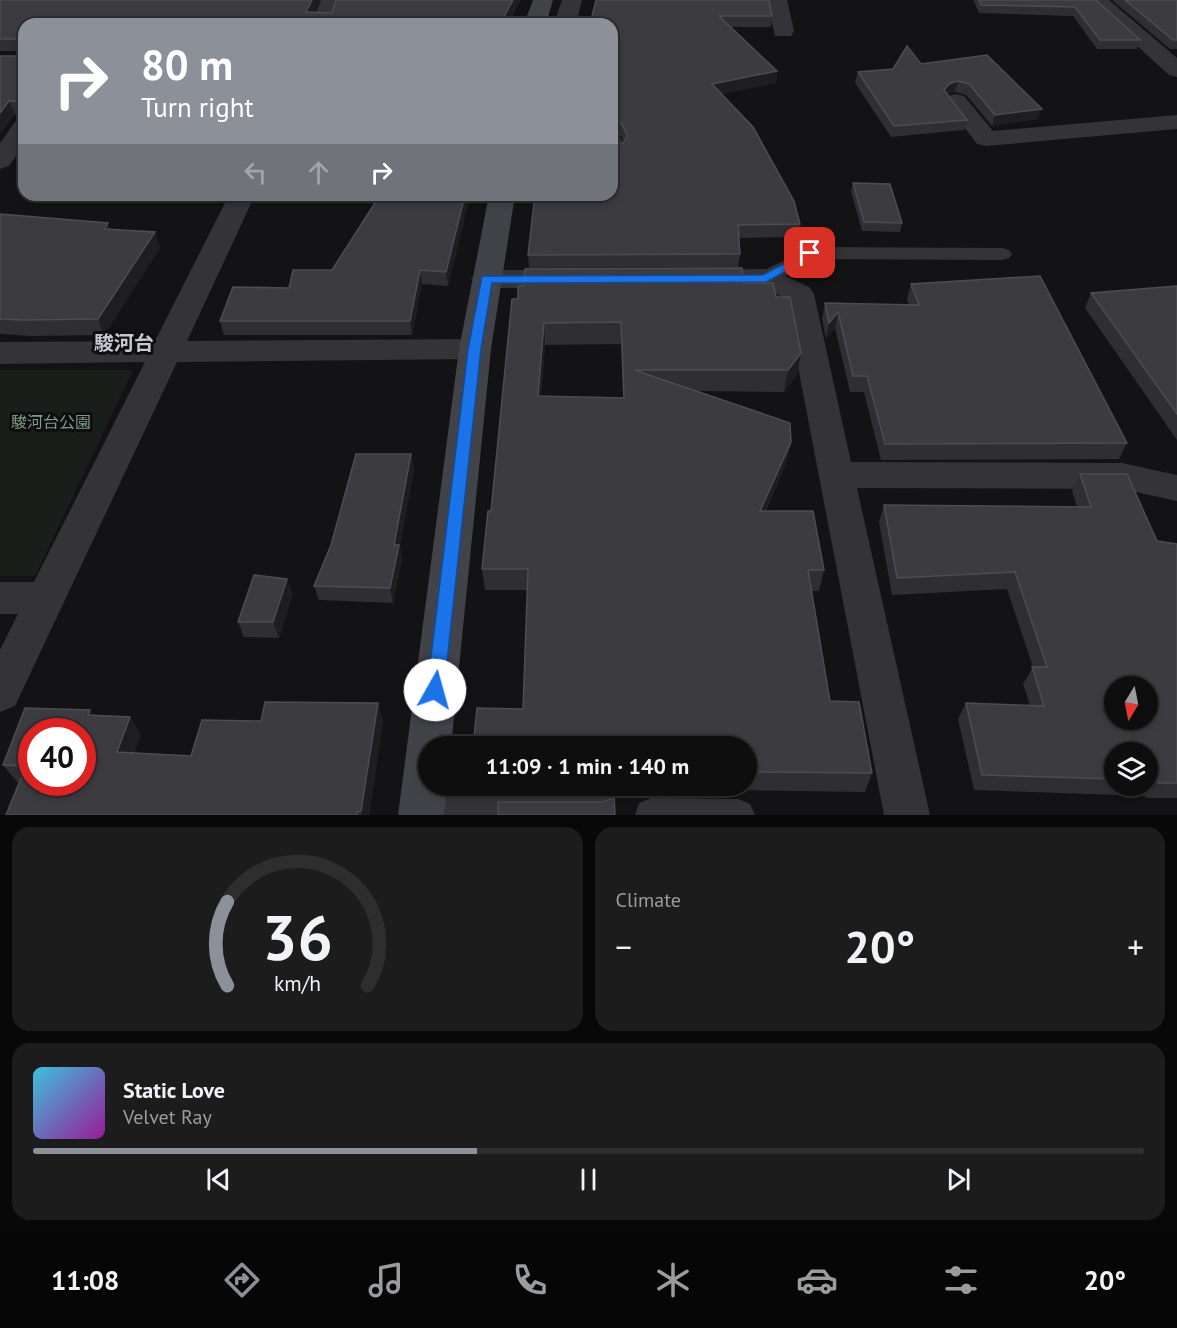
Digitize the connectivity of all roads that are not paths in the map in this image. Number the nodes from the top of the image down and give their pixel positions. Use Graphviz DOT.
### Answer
graph roads {
  1 [pos="331,0"];
  2 [pos="543,0"];
  3 [pos="572,0"];
  4 [pos="777,0"];
  5 [pos="1097,0"];
  6 [pos="324,18"];
  7 [pos="537,18"];
  8 [pos="567,18"];
  9 [pos="783,31"];
  10 [pos="1172,61"];
  11 [pos="956,101"];
  12 [pos="1177,122"];
  13 [pos="18,136"];
  14 [pos="0,161"];
  15 [pos="239,201"];
  16 [pos="501,201"];
  17 [pos="1002,254"];
  18 [pos="766,278"];
  19 [pos="486,279"];
  20 [pos="603,279"];
  21 [pos="673,279"];
  22 [pos="475,349"];
  23 [pos="0,352"];
  24 [pos="164,352"];
  25 [pos="837,475"];
  26 [pos="1177,488"];
  27 [pos="0,598"];
  28 [pos="46,598"];
  29 [pos="0,693"];
  30 [pos="598,801"];
  31 [pos="422,809"];
  32 [pos="651,814"];
  33 [pos="738,815"];
  34 [pos="907,815"];
  1 -- 6 [label="street"];
  2 -- 7 [label="street"];
  3 -- 8 [label="street"];
  4 -- 9 [label="street"];
  5 -- 10 [label="street"];
  11 -- 12 [label="street"];
  13 -- 14 [label="street"];
  15 -- 24 [label="street"];
  16 -- 19 [label="street"];
  17 -- 18 [label="lane"];
  18 -- 21 [label="street"];
  18 -- 25 [label="street"];
  19 -- 20 [label="street"];
  19 -- 22 [label="street"];
  22 -- 24 [label="street"];
  22 -- 31 [label="street"];
  23 -- 24 [label="street"];
  24 -- 28 [label="street"];
  25 -- 26 [label="street"];
  25 -- 34 [label="street"];
  27 -- 28 [label="street"];
  28 -- 29 [label="street"];
  30 -- 31 [label="lane"];
  32 -- 33 [label="lane"];
}
